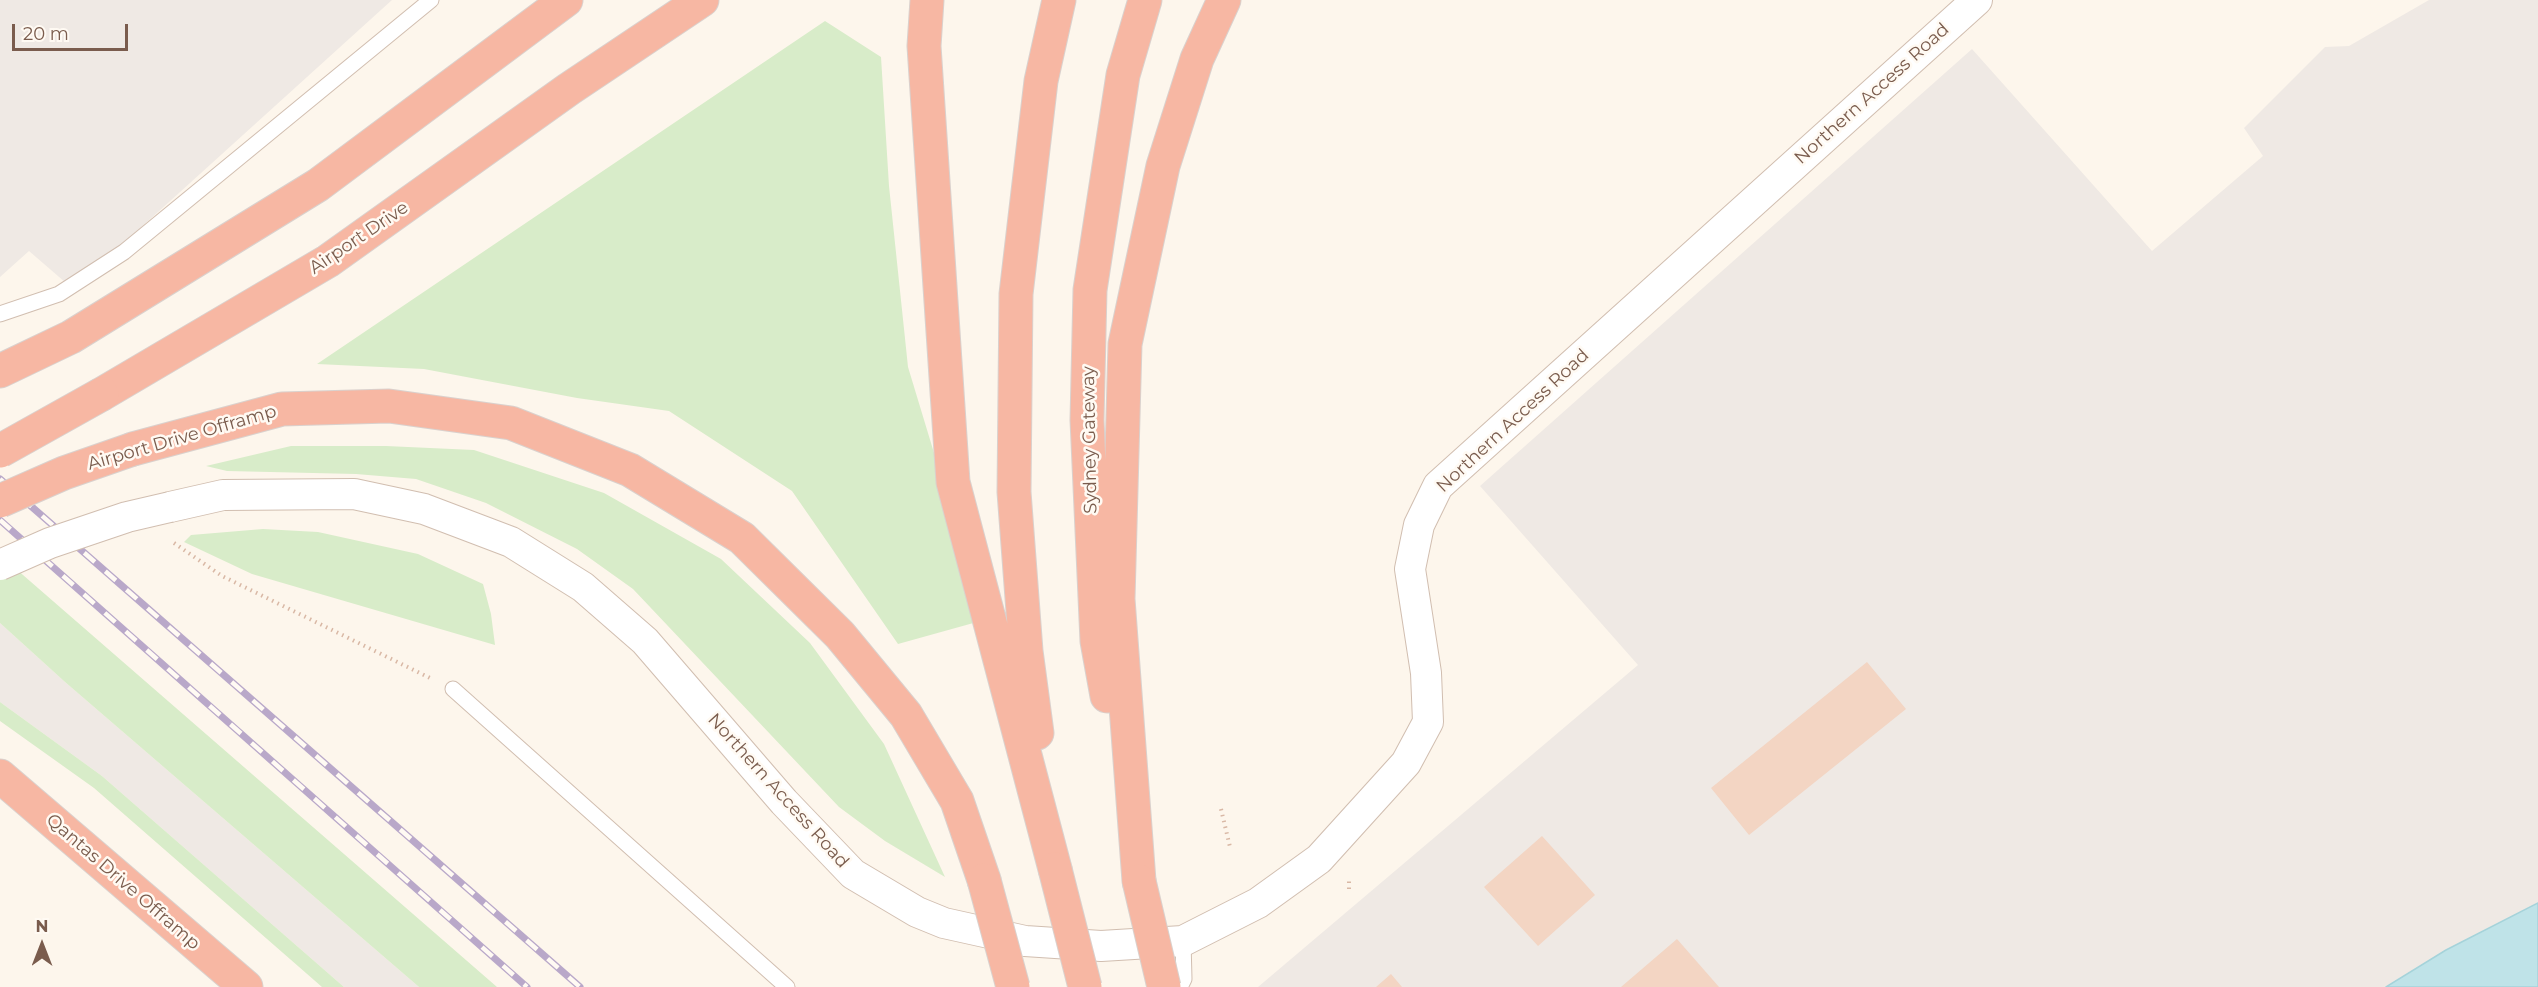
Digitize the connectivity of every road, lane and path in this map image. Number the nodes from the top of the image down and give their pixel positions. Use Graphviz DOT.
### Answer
graph roads {
  1 [pos="430,0"];
  2 [pos="566,0"];
  3 [pos="702,0"];
  4 [pos="927,0"];
  5 [pos="1059,0"];
  6 [pos="1145,0"];
  7 [pos="1224,0"];
  8 [pos="1977,0"];
  9 [pos="0,314"];
  10 [pos="0,371"];
  11 [pos="0,451"];
  12 [pos="0,501"];
  13 [pos="0,565"];
  14 [pos="222,576"];
  15 [pos="453,689"];
  16 [pos="0,776"];
  17 [pos="1221,809"];
  18 [pos="1230,847"];
  19 [pos="1055,869"];
  20 [pos="1139,881"];
  21 [pos="1183,940"];
  22 [pos="246,987"];
  23 [pos="787,987"];
  24 [pos="1013,987"];
  25 [pos="1085,987"];
  26 [pos="1164,987"];
  27 [pos="1180,987"];
  1 -- 9 [label="lane"];
  2 -- 10 [label="highway"];
  3 -- 11 [label="highway, Airport Drive, bridge"];
  4 -- 19 [label="highway"];
  5 -- 19 [label="highway"];
  6 -- 20 [label="highway, Sydney Gateway"];
  7 -- 20 [label="highway"];
  8 -- 21 [label="street, Northern Access Road"];
  12 -- 24 [label="highway, Airport Drive Offramp, bridge"];
  13 -- 21 [label="street, Northern Access Road, bridge"];
  14 -- 15 [label="path"];
  15 -- 23 [label="lane"];
  16 -- 22 [label="highway, Qantas Drive Offramp"];
  17 -- 18 [label="path"];
  19 -- 25 [label="highway, bridge"];
  20 -- 26 [label="highway, bridge"];
  21 -- 27 [label="lane"];
}
